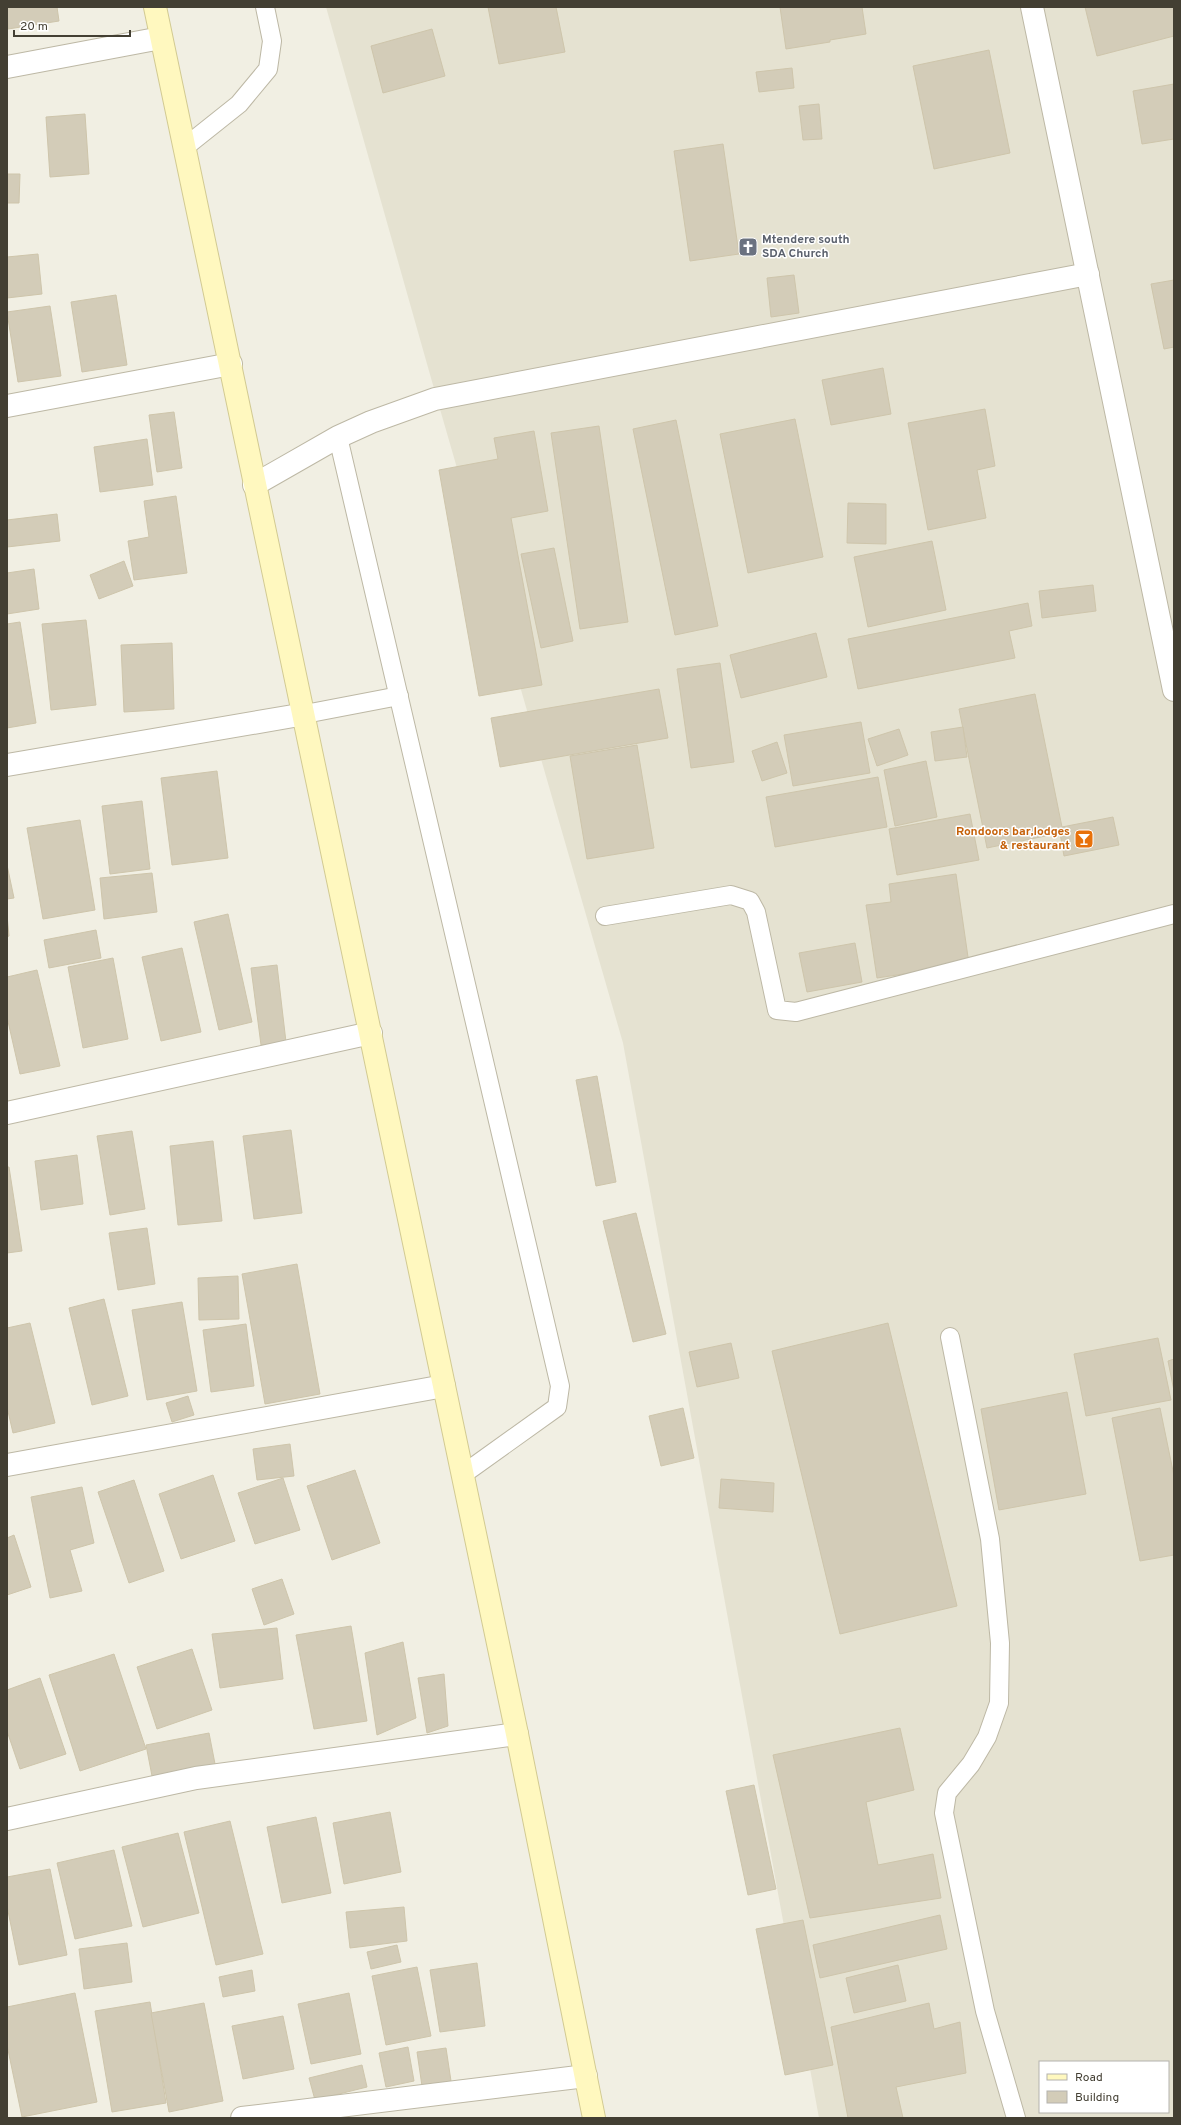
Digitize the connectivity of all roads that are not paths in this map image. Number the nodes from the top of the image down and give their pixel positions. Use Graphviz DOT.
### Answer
graph roads {
  1 [pos="156,7"];
  2 [pos="265,7"];
  3 [pos="1032,7"];
  4 [pos="162,38"];
  5 [pos="7,67"];
  6 [pos="185,147"];
  7 [pos="1088,274"];
  8 [pos="231,364"];
  9 [pos="7,406"];
  10 [pos="338,437"];
  11 [pos="254,485"];
  12 [pos="1174,690"];
  13 [pos="399,696"];
  14 [pos="305,714"];
  15 [pos="7,765"];
  16 [pos="1174,914"];
  17 [pos="606,916"];
  18 [pos="371,1033"];
  19 [pos="7,1113"];
  20 [pos="950,1337"];
  21 [pos="444,1386"];
  22 [pos="7,1465"];
  23 [pos="462,1475"];
  24 [pos="517,1734"];
  25 [pos="7,1819"];
  26 [pos="586,2076"];
  27 [pos="242,2118"];
  28 [pos="594,2118"];
  29 [pos="1016,2118"];
  1 -- 4 [label="main road"];
  2 -- 6 [label="lane"];
  3 -- 7 [label="street"];
  4 -- 5 [label="street"];
  4 -- 6 [label="main road"];
  6 -- 8 [label="main road"];
  7 -- 10 [label="street"];
  7 -- 12 [label="street"];
  8 -- 9 [label="street"];
  8 -- 11 [label="main road"];
  10 -- 11 [label="street"];
  10 -- 13 [label="lane"];
  11 -- 14 [label="main road"];
  13 -- 14 [label="lane"];
  13 -- 23 [label="lane"];
  14 -- 15 [label="street"];
  14 -- 18 [label="main road"];
  16 -- 17 [label="lane"];
  18 -- 19 [label="street"];
  18 -- 21 [label="main road"];
  20 -- 29 [label="lane"];
  21 -- 22 [label="street"];
  21 -- 23 [label="main road"];
  23 -- 24 [label="main road"];
  24 -- 25 [label="street"];
  24 -- 26 [label="main road"];
  26 -- 27 [label="street"];
  26 -- 28 [label="main road"];
}
